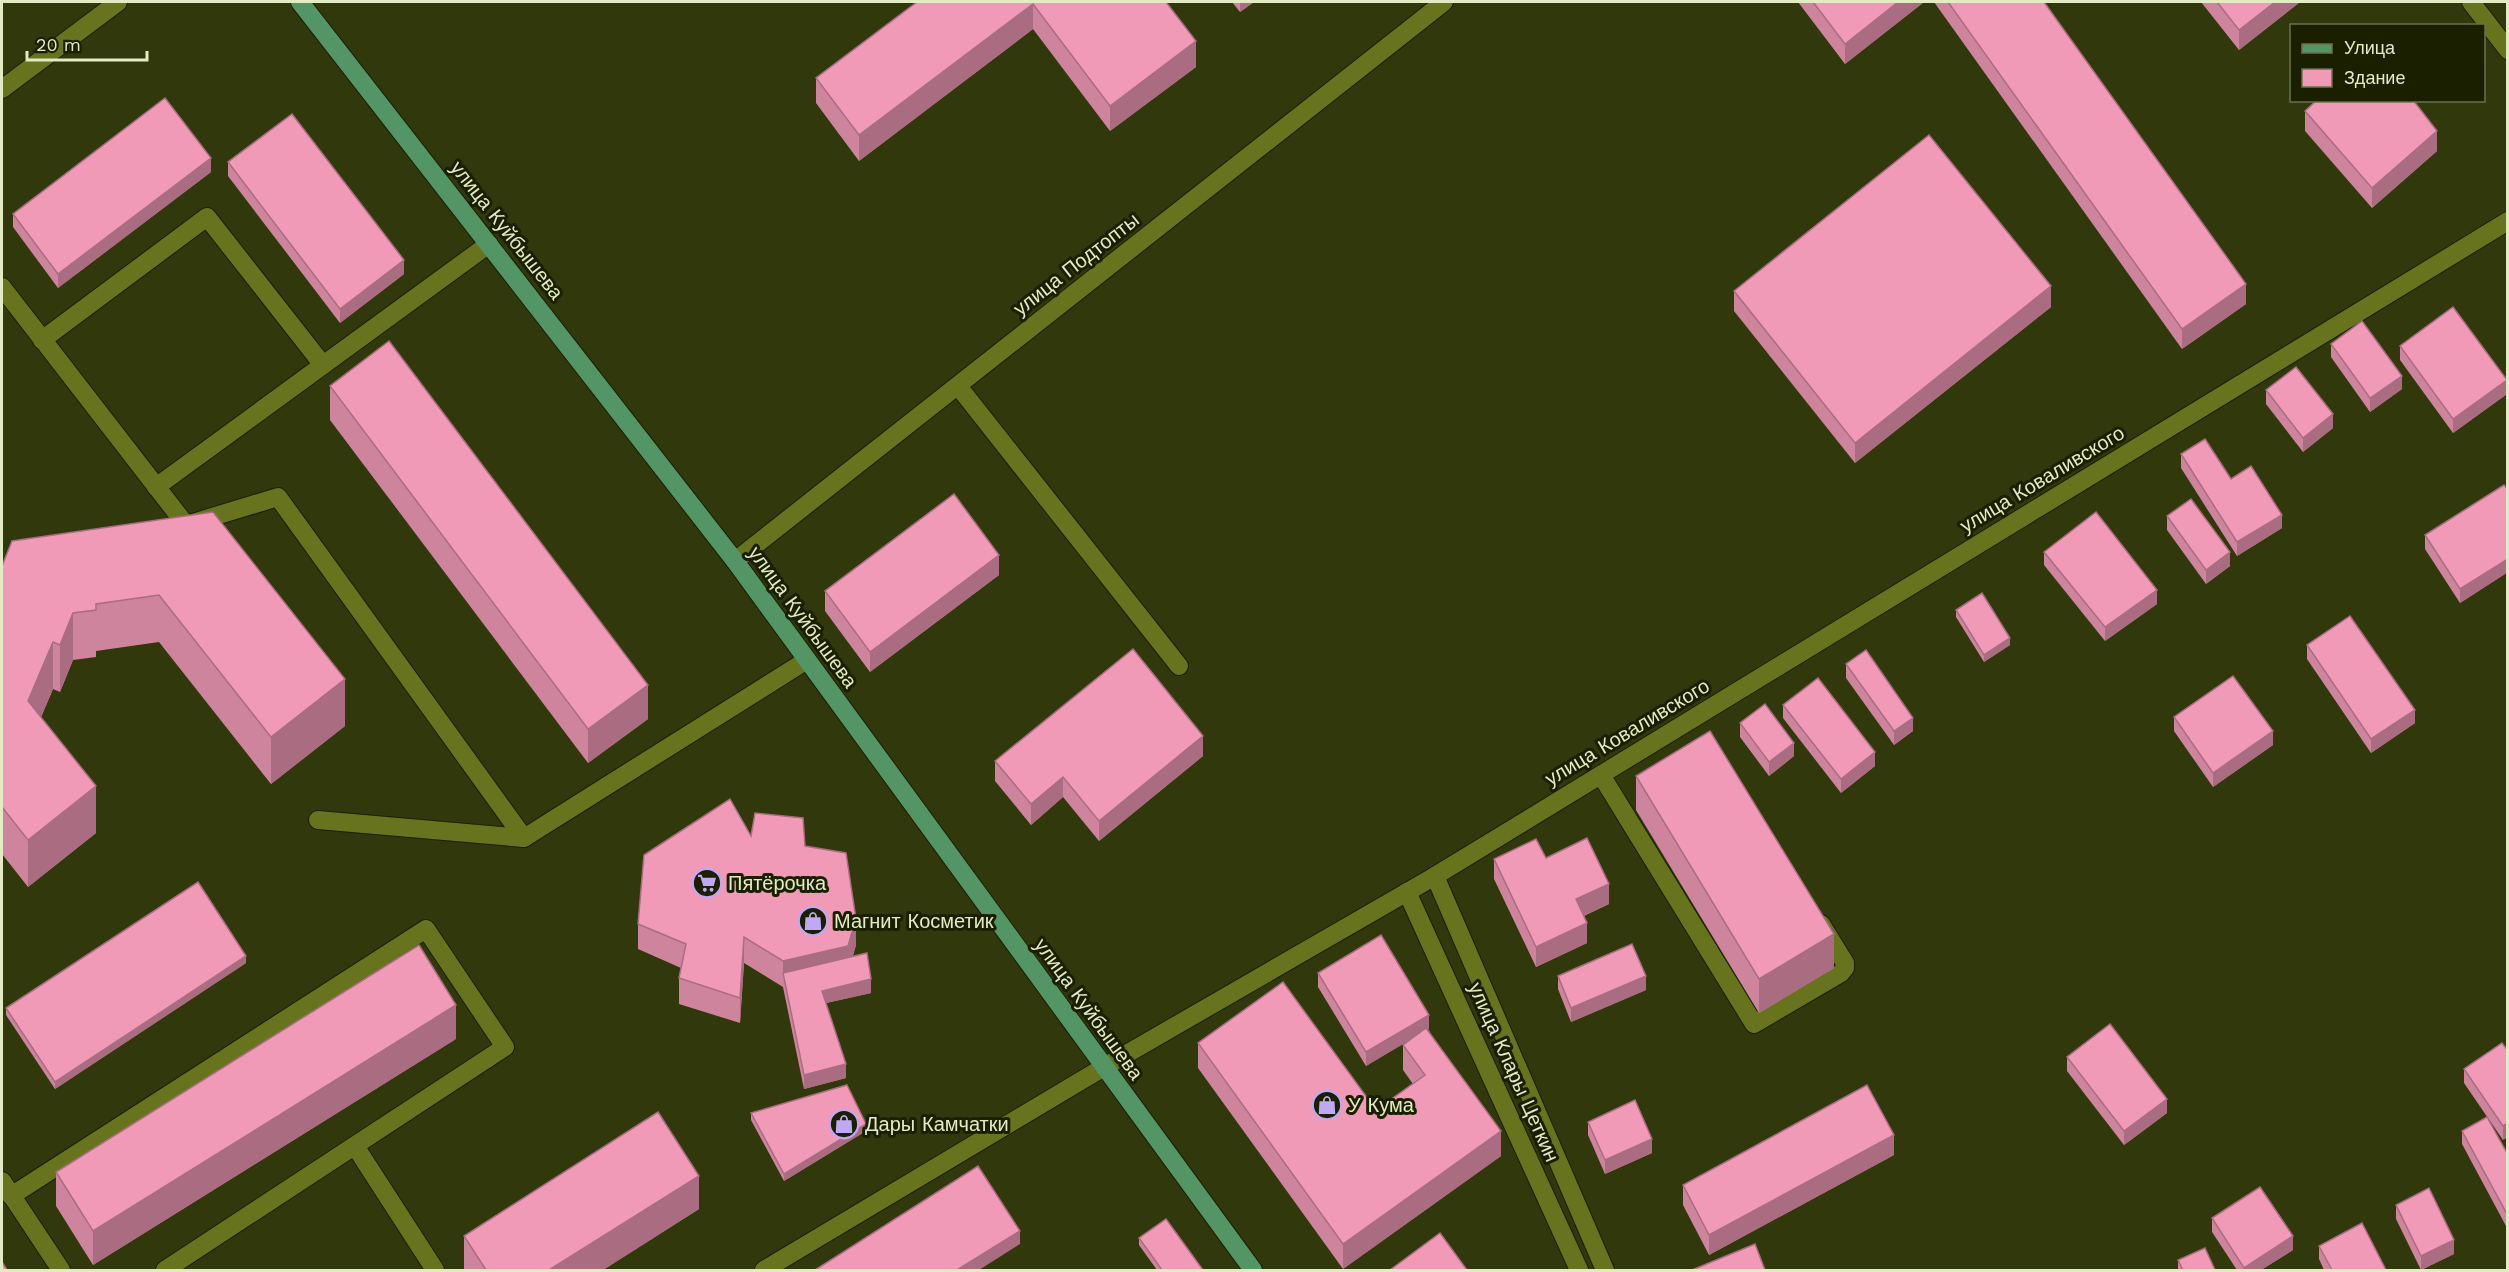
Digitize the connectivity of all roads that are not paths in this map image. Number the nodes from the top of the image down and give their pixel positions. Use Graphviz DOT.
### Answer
graph roads {
  1 [pos="118,2"];
  2 [pos="300,2"];
  3 [pos="1444,2"];
  4 [pos="2471,2"];
  5 [pos="2508,50"];
  6 [pos="2,89"];
  7 [pos="2508,221"];
  8 [pos="489,244"];
  9 [pos="2,287"];
  10 [pos="42,340"];
  11 [pos="323,365"];
  12 [pos="958,386"];
  13 [pos="156,487"];
  14 [pos="735,561"];
  15 [pos="807,660"];
  16 [pos="1179,666"];
  17 [pos="1695,717"];
  18 [pos="1707,737"];
  19 [pos="1600,775"];
  20 [pos="318,820"];
  21 [pos="524,838"];
  22 [pos="1435,876"];
  23 [pos="1407,892"];
  24 [pos="1815,914"];
  25 [pos="1104,1067"];
  26 [pos="356,1146"];
  27 [pos="6,1188"];
  28 [pos="61,1270"];
  29 [pos="165,1270"];
  30 [pos="435,1270"];
  31 [pos="764,1270"];
  32 [pos="1253,1270"];
  33 [pos="1579,1270"];
  34 [pos="1605,1270"];
  1 -- 6 [label="street"];
  2 -- 8 [label="main road, улица Куйбышева"];
  3 -- 12 [label="street, улица Подтопты"];
  4 -- 5 [label="street"];
  7 -- 17 [label="street, улица Коваливского"];
  8 -- 11 [label="street"];
  8 -- 14 [label="main road, улица Куйбышева"];
  9 -- 10 [label="street"];
  10 -- 11 [label="street"];
  10 -- 13 [label="street"];
  11 -- 13 [label="street"];
  12 -- 14 [label="street, улица Подтопты"];
  12 -- 16 [label="street"];
  13 -- 21 [label="street"];
  14 -- 15 [label="main road, улица Куйбышева"];
  15 -- 21 [label="street"];
  15 -- 25 [label="main road, улица Куйбышева"];
  17 -- 18 [label="street"];
  17 -- 19 [label="street, улица Коваливского"];
  19 -- 22 [label="street, улица Коваливского"];
  19 -- 24 [label="street"];
  20 -- 21 [label="street"];
  22 -- 23 [label="street, улица Коваливского"];
  22 -- 34 [label="street"];
  23 -- 25 [label="street, улица Коваливского"];
  23 -- 33 [label="street, улица Клары Цеткин"];
  25 -- 31 [label="street, улица Коваливского"];
  25 -- 32 [label="main road, улица Куйбышева"];
  26 -- 27 [label="street"];
  26 -- 29 [label="street"];
  26 -- 30 [label="street"];
  27 -- 28 [label="street"];
}
